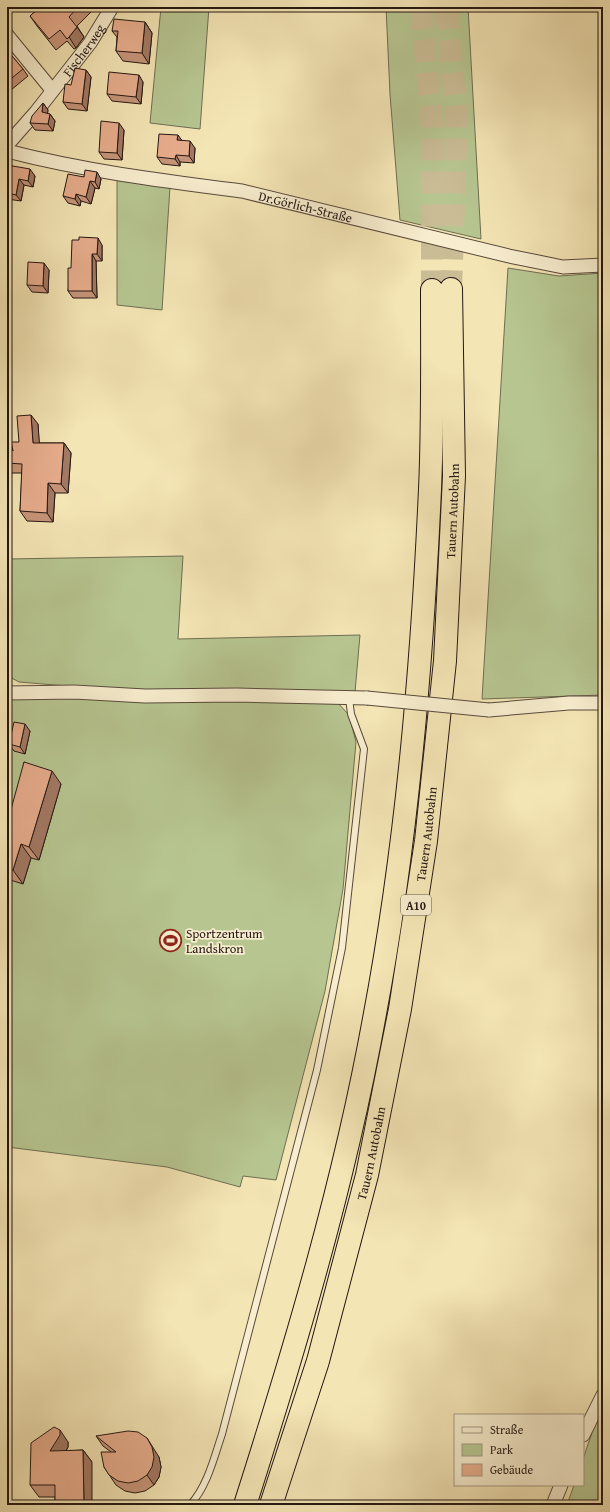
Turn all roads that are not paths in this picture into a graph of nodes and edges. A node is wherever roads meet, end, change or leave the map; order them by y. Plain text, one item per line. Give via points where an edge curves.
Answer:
1 (112, 7) edge
2 (7, 35) edge
3 (52, 90) junction
4 (7, 145) edge
5 (7, 151) edge
6 (603, 265) edge
7 (7, 693) edge
8 (349, 698) junction
9 (603, 703) edge
10 (603, 1395) edge
11 (584, 1433) edge
12 (561, 1486) edge
13 (190, 1505) edge
14 (245, 1505) edge
15 (271, 1505) edge
16 (553, 1505) edge

1 - 3 street, Fischerweg via 90,44
2 - 3 street, Fischerweg
3 - 4 street, Fischerweg
5 - 6 street, Dr.Görlich-Straße via 52,162 242,191 564,267
7 - 8 street
8 - 9 street, bridge via 489,710 569,703
8 - 13 lane via 351,714 364,749 342,948 325,1033 222,1434 206,1480
10 - 11 street
12 - 16 street
14 - 15 highway, Tauern Autobahn / A10 via 294,1353 339,1182 374,1020 401,848 422,643 442,290 454,483 445,661 426,841 400,1009 367,1175 318,1361

